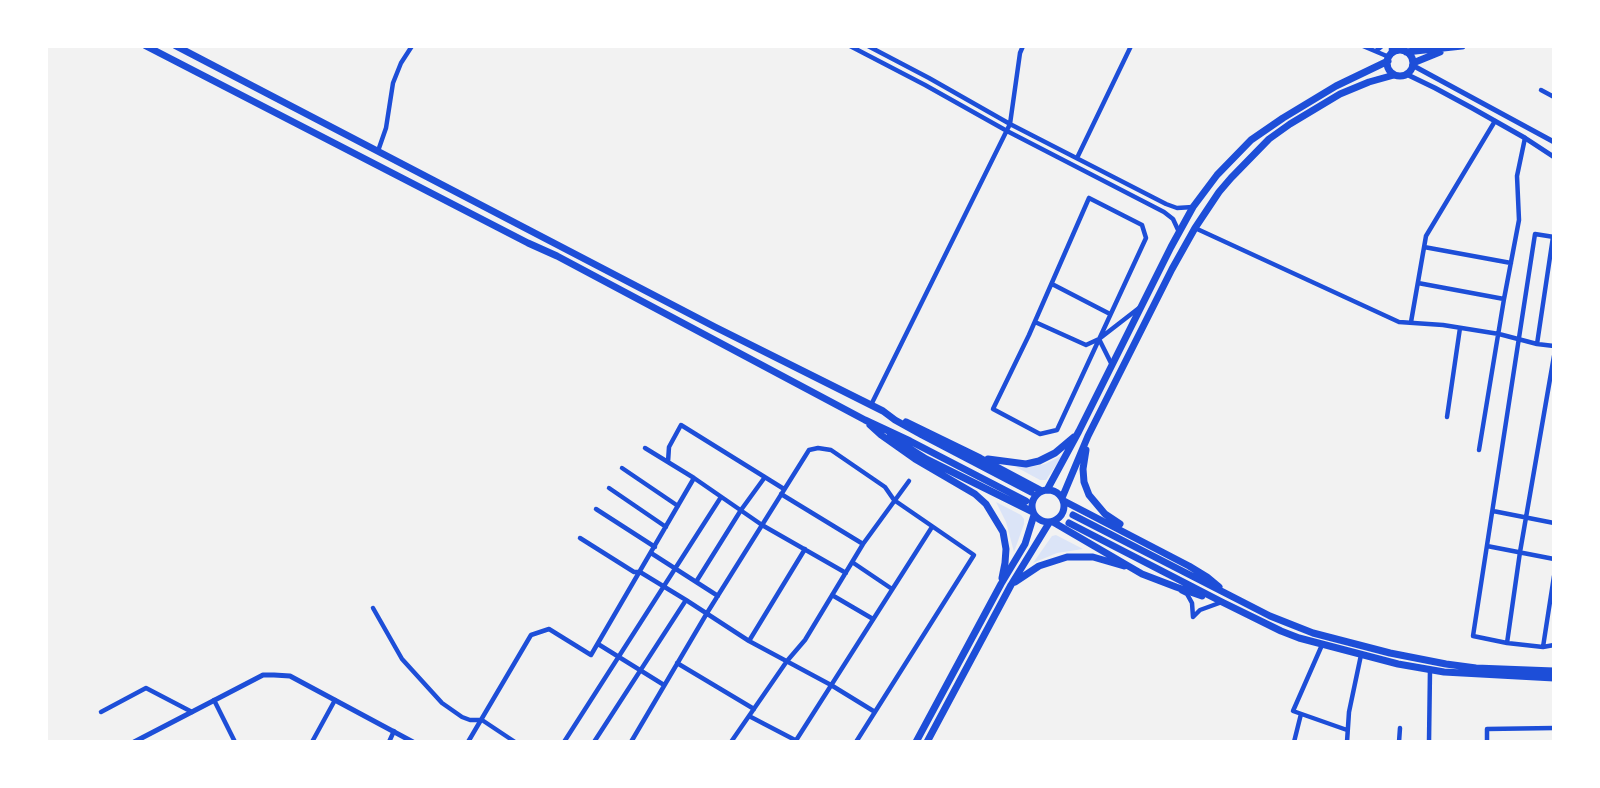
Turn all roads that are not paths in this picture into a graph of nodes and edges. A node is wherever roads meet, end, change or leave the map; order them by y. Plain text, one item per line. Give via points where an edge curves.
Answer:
1 (146, 46) edge
2 (176, 46) edge
3 (412, 46) edge
4 (850, 46) edge
5 (868, 46) edge
6 (1016, 46) edge
7 (1023, 46) edge
8 (1131, 46) edge
9 (1362, 46) edge
10 (1382, 46) edge
11 (1462, 46) edge
12 (1448, 48) junction
13 (876, 50) junction
14 (1376, 50) junction
15 (1406, 52) junction
16 (1020, 53) junction
17 (1390, 55) edge
18 (872, 58) junction
19 (1413, 64) junction
20 (1394, 74) junction
21 (1406, 74) junction
22 (1541, 90) dead end
23 (1554, 97) edge
24 (1495, 121) junction
25 (1010, 124) junction
26 (1007, 131) junction
27 (1525, 138) junction
28 (1554, 142) edge
29 (378, 151) junction
30 (1554, 157) edge
31 (1077, 158) junction
32 (1192, 207) junction
33 (1195, 228) junction
34 (533, 232) junction
35 (1179, 234) junction
36 (1553, 237) edge
37 (528, 243) junction
38 (1424, 248) junction
39 (1511, 263) junction
40 (1418, 283) junction
41 (1052, 284) junction
42 (1504, 299) junction
43 (1140, 308) junction
44 (1110, 314) junction
45 (1035, 322) junction
46 (1411, 322) junction
47 (1460, 328) junction
48 (1499, 334) junction
49 (1099, 339) junction
50 (1520, 340) junction
51 (1536, 344) junction
52 (1554, 346) edge
53 (1554, 356) edge
54 (1112, 365) junction
55 (871, 405) junction
56 (883, 411) junction
57 (1447, 417) dead end
58 (865, 420) junction
59 (1079, 431) junction
60 (1088, 436) junction
61 (645, 448) dead end
62 (1479, 450) dead end
63 (980, 458) junction
64 (668, 462) junction
65 (622, 468) dead end
66 (765, 477) junction
67 (694, 478) junction
68 (909, 481) dead end
69 (609, 488) dead end
70 (1044, 490) junction
71 (783, 492) junction
72 (1031, 492) dead end
73 (721, 496) junction
74 (1063, 499) junction
75 (894, 500) junction
76 (1026, 501) dead end
77 (678, 506) junction
78 (596, 509) dead end
79 (741, 510) junction
80 (1493, 511) junction
81 (1034, 514) junction
82 (1073, 515) dead end
83 (1526, 519) junction
84 (1051, 522) junction
85 (1069, 523) dead end
86 (1554, 523) edge
87 (762, 525) junction
88 (666, 527) junction
89 (932, 527) junction
90 (580, 538) dead end
91 (863, 544) junction
92 (1153, 546) junction
93 (1487, 546) junction
94 (655, 547) junction
95 (805, 549) junction
96 (1520, 552) junction
97 (651, 553) junction
98 (1554, 559) edge
99 (852, 562) junction
100 (675, 568) junction
101 (640, 572) junction
102 (846, 572) junction
103 (1142, 574) junction
104 (1554, 576) edge
105 (696, 582) junction
106 (1001, 584) junction
107 (1011, 585) junction
108 (664, 587) junction
109 (1176, 587) junction
110 (892, 589) junction
111 (1227, 594) junction
112 (832, 595) junction
113 (718, 596) junction
114 (686, 600) junction
115 (1222, 602) junction
116 (373, 608) dead end
117 (707, 613) junction
118 (873, 619) junction
119 (748, 641) junction
120 (1507, 643) junction
121 (598, 644) junction
122 (1322, 645) junction
123 (1554, 645) edge
124 (1543, 647) junction
125 (1361, 655) junction
126 (618, 657) junction
127 (788, 662) junction
128 (677, 663) junction
129 (640, 670) junction
130 (1430, 670) junction
131 (1554, 671) edge
132 (1554, 678) edge
133 (664, 685) junction
134 (831, 685) junction
135 (214, 700) junction
136 (335, 700) junction
137 (754, 709) junction
138 (101, 712) dead end
139 (192, 712) junction
140 (875, 712) junction
141 (1302, 714) junction
142 (749, 716) junction
143 (482, 720) junction
144 (1400, 728) dead end
145 (1554, 728) edge
146 (1347, 730) junction
147 (394, 731) junction
148 (733, 741) edge
149 (795, 741) edge
150 (134, 742) edge
151 (235, 742) edge
152 (312, 742) edge
153 (389, 742) edge
154 (414, 742) edge
155 (468, 742) edge
156 (514, 742) edge
157 (564, 742) edge
158 (594, 742) edge
159 (632, 742) edge
160 (856, 742) edge
161 (916, 742) edge
162 (927, 742) edge
163 (1294, 742) edge
164 (1347, 742) edge
165 (1399, 742) edge
166 (1429, 742) edge
167 (1487, 742) edge

1 - 37 highway
2 - 29 highway
3 - 29 street via 393,83 386,128
4 - 18 street
5 - 13 street
6 - 16 street
7 - 16 street
8 - 31 street
9 - 14 street
10 - 14 street
11 - 12 highway
12 - 15 highway
12 - 19 highway
13 - 18 street
13 - 25 street
14 - 17 street
15 - 17 highway via 1398,50
15 - 19 highway
16 - 25 street
17 - 20 highway via 1390,70
17 - 32 highway via 1308,101 1251,140
18 - 26 street
19 - 21 highway
19 - 28 street
20 - 21 highway
20 - 33 highway via 1340,94 1269,139 1219,192
21 - 24 street
22 - 23 street
24 - 27 street
24 - 38 street via 1426,236
25 - 26 street
25 - 31 street
26 - 35 street via 1167,214 1175,222
26 - 55 street
27 - 30 street
27 - 39 street via 1517,176 1519,220
29 - 34 highway
31 - 32 street via 1169,206
32 - 35 highway
33 - 46 street via 1399,322
33 - 60 highway
34 - 37 highway
34 - 55 highway
35 - 43 highway
36 - 50 street via 1535,234
36 - 51 street
37 - 58 highway
38 - 39 street
38 - 40 street
39 - 42 street
40 - 42 street
40 - 46 street
41 - 44 street
41 - 44 street via 1089,198 1142,225 1146,238
41 - 45 street
42 - 48 street
43 - 49 street
43 - 54 highway
44 - 49 street
45 - 49 street via 1086,345
45 - 49 street via 993,409 1040,434 1057,430
46 - 47 street
47 - 48 street
47 - 57 street
48 - 50 street
48 - 62 street
49 - 54 street
50 - 51 street
50 - 80 street
51 - 52 street
53 - 83 street
54 - 59 highway
55 - 56 highway
56 - 63 highway
56 - 72 highway
58 - 76 highway
58 - 81 highway via 926,459
58 - 106 highway via 881,435 986,504 1003,532 1006,549
59 - 63 highway via 1055,453 1039,461 1026,464
59 - 70 highway
60 - 74 highway
60 - 92 highway via 1083,469 1089,495 1104,514
61 - 64 street
63 - 70 highway
64 - 66 street via 669,447 681,425
64 - 67 street
65 - 77 street
66 - 71 street
66 - 79 street
67 - 73 street
67 - 77 street
68 - 75 street
69 - 88 street
70 - 74 highway via 1056,492
70 - 81 highway via 1033,500
71 - 75 street via 809,450 818,448 831,450 878,482
71 - 87 street
71 - 91 street
73 - 79 street
73 - 100 street
74 - 84 highway via 1064,512 1058,520
74 - 92 highway
75 - 89 street
75 - 91 street
77 - 88 street
78 - 94 street
79 - 87 street
79 - 105 street
80 - 83 street
80 - 93 street
81 - 84 highway via 1041,521
81 - 106 highway via 1024,544
82 - 111 highway
83 - 86 street
83 - 96 street
84 - 103 highway
84 - 107 highway
85 - 115 highway
87 - 95 street
87 - 113 street
88 - 94 street
89 - 110 street
89 - 140 street via 974,555
90 - 101 street via 634,572
91 - 99 street
92 - 111 highway via 1208,577
93 - 96 street
93 - 120 street via 1474,636
94 - 97 street
95 - 102 street
95 - 119 street
96 - 98 street
96 - 120 street
97 - 100 street
97 - 101 street
99 - 102 street
99 - 110 street
100 - 105 street
100 - 108 street
101 - 108 street
101 - 121 street
102 - 112 street
103 - 107 highway via 1093,557 1068,557 1039,566
103 - 109 highway
104 - 124 street
105 - 113 street
106 - 161 highway
107 - 162 highway
108 - 114 street
108 - 126 street
109 - 115 highway
109 - 115 street via 1187,594 1192,603 1193,617 1200,610
110 - 118 street
111 - 131 highway via 1313,633 1390,653 1476,668
112 - 118 street
112 - 127 street
113 - 117 street
114 - 117 street
114 - 129 street
115 - 122 highway via 1281,631
116 - 143 street via 402,659 442,703 462,717
117 - 119 street
117 - 128 street
118 - 134 street
119 - 127 street
120 - 124 street
121 - 126 street
121 - 143 street via 591,655 549,629 531,635
122 - 125 highway
122 - 141 street via 1293,712
123 - 124 street
125 - 130 highway
125 - 146 street
126 - 129 street
126 - 157 street
127 - 134 street
127 - 137 street
128 - 133 street
128 - 137 street
129 - 133 street
129 - 158 street
130 - 132 highway
130 - 166 street
133 - 159 street
134 - 140 street
134 - 149 street
135 - 136 street via 263,675 274,675 290,676
135 - 139 street
135 - 151 street
136 - 147 street
136 - 152 street
137 - 142 street
138 - 139 street via 146,688
139 - 150 street
140 - 160 street
141 - 146 street
141 - 163 street
142 - 148 street
142 - 149 street
143 - 155 street
143 - 156 street
144 - 165 street
145 - 167 street via 1487,729
146 - 164 street
147 - 153 street
147 - 154 street

